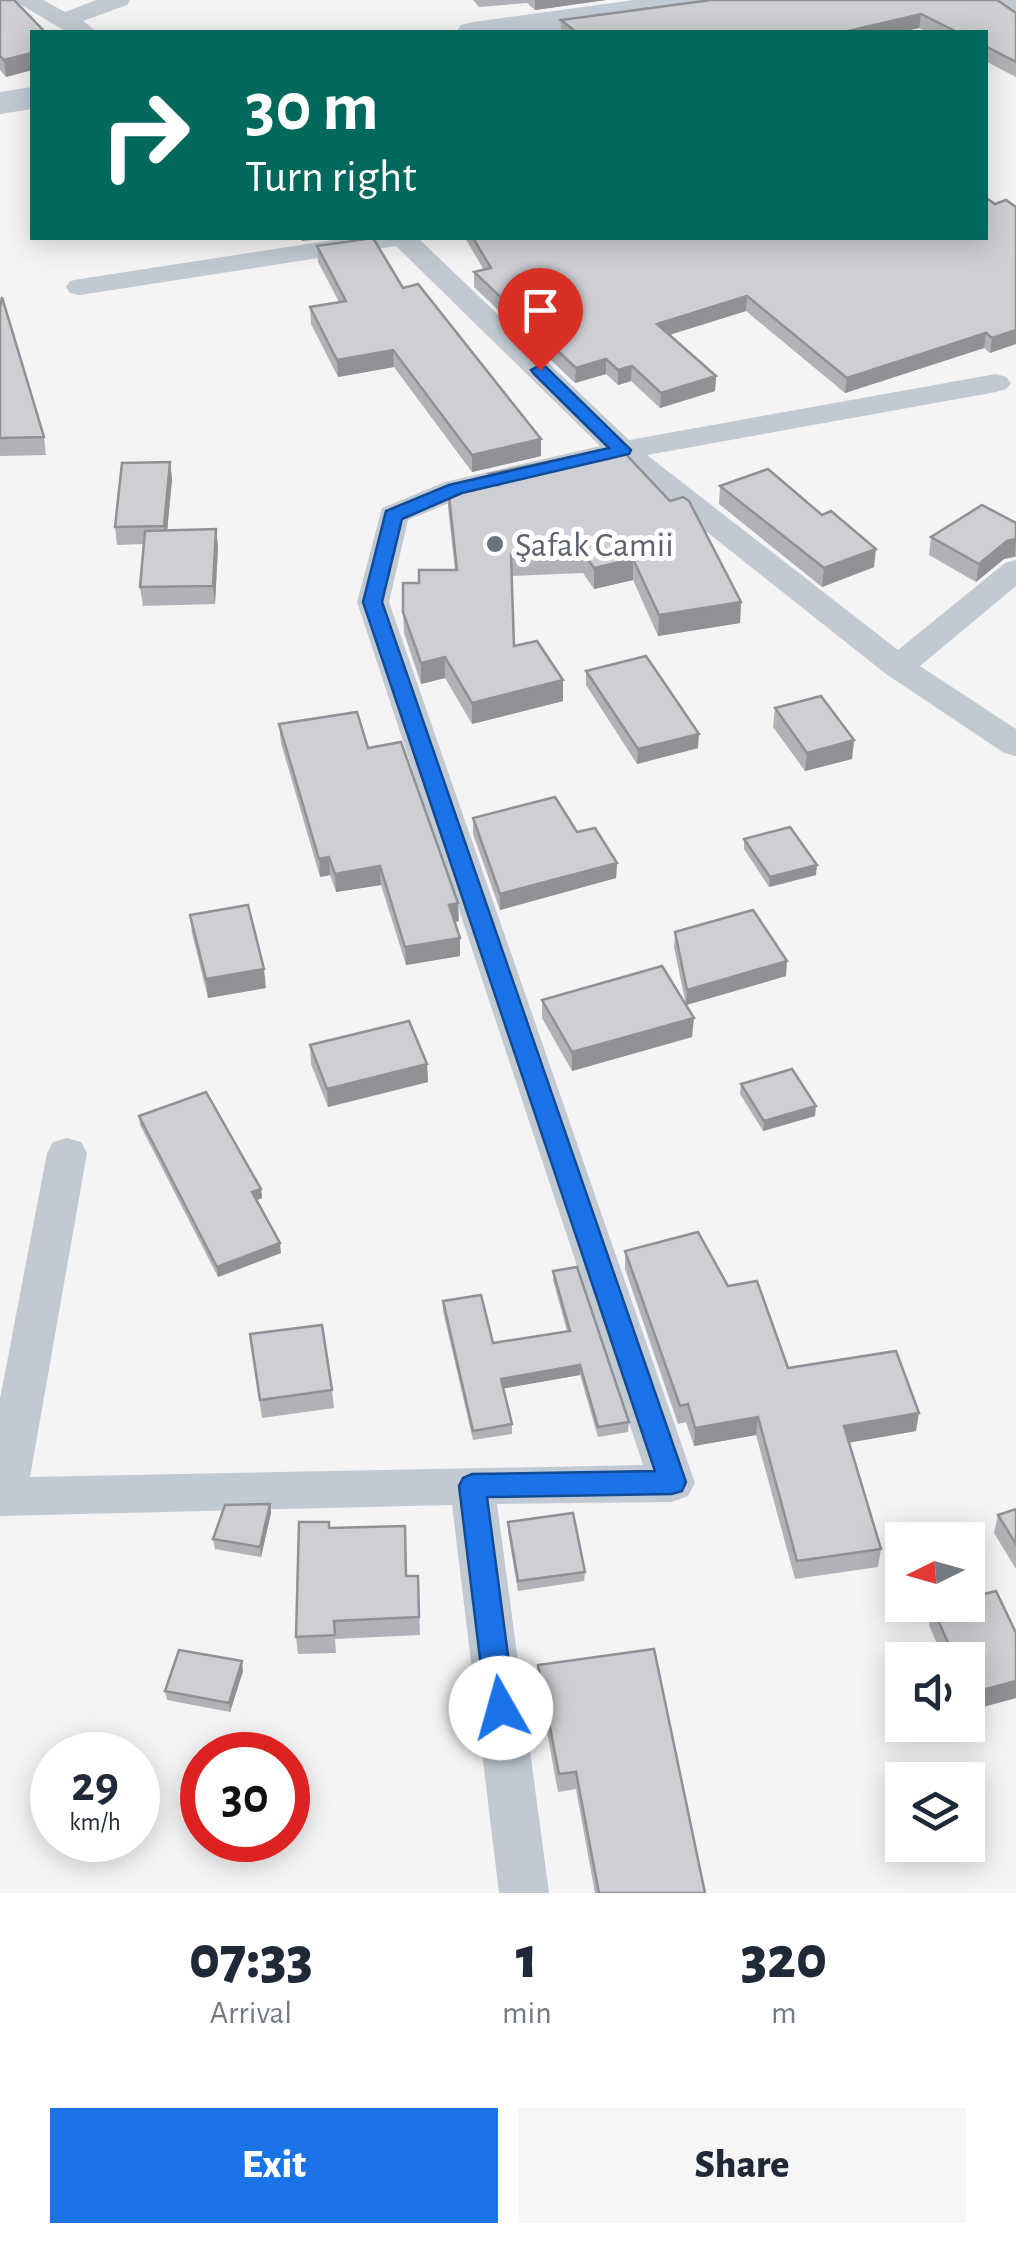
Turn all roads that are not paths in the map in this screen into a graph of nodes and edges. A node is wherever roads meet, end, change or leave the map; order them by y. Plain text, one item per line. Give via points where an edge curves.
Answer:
1 (25, 0) edge
2 (118, 0) edge
3 (710, 0) edge
4 (1007, 0) edge
5 (1016, 7) edge
6 (74, 27) edge
7 (488, 30) edge
8 (30, 98) edge
9 (0, 104) edge
10 (387, 240) edge
11 (402, 240) edge
12 (80, 287) dead end
13 (996, 383) dead end
14 (622, 450) junction
15 (1016, 570) edge
16 (898, 667) junction
17 (1016, 745) edge
18 (67, 1153) dead end
19 (472, 1486) junction
20 (2, 1497) edge
21 (524, 1893) edge

1 - 6 street
2 - 6 street
3 - 7 street
4 - 5 street
8 - 9 street
10 - 12 street
11 - 14 street
13 - 14 street
14 - 16 street
14 - 19 street via 456,489 393,516 372,602 672,1482
15 - 16 street
16 - 17 street
18 - 20 street
19 - 20 street
19 - 21 street

